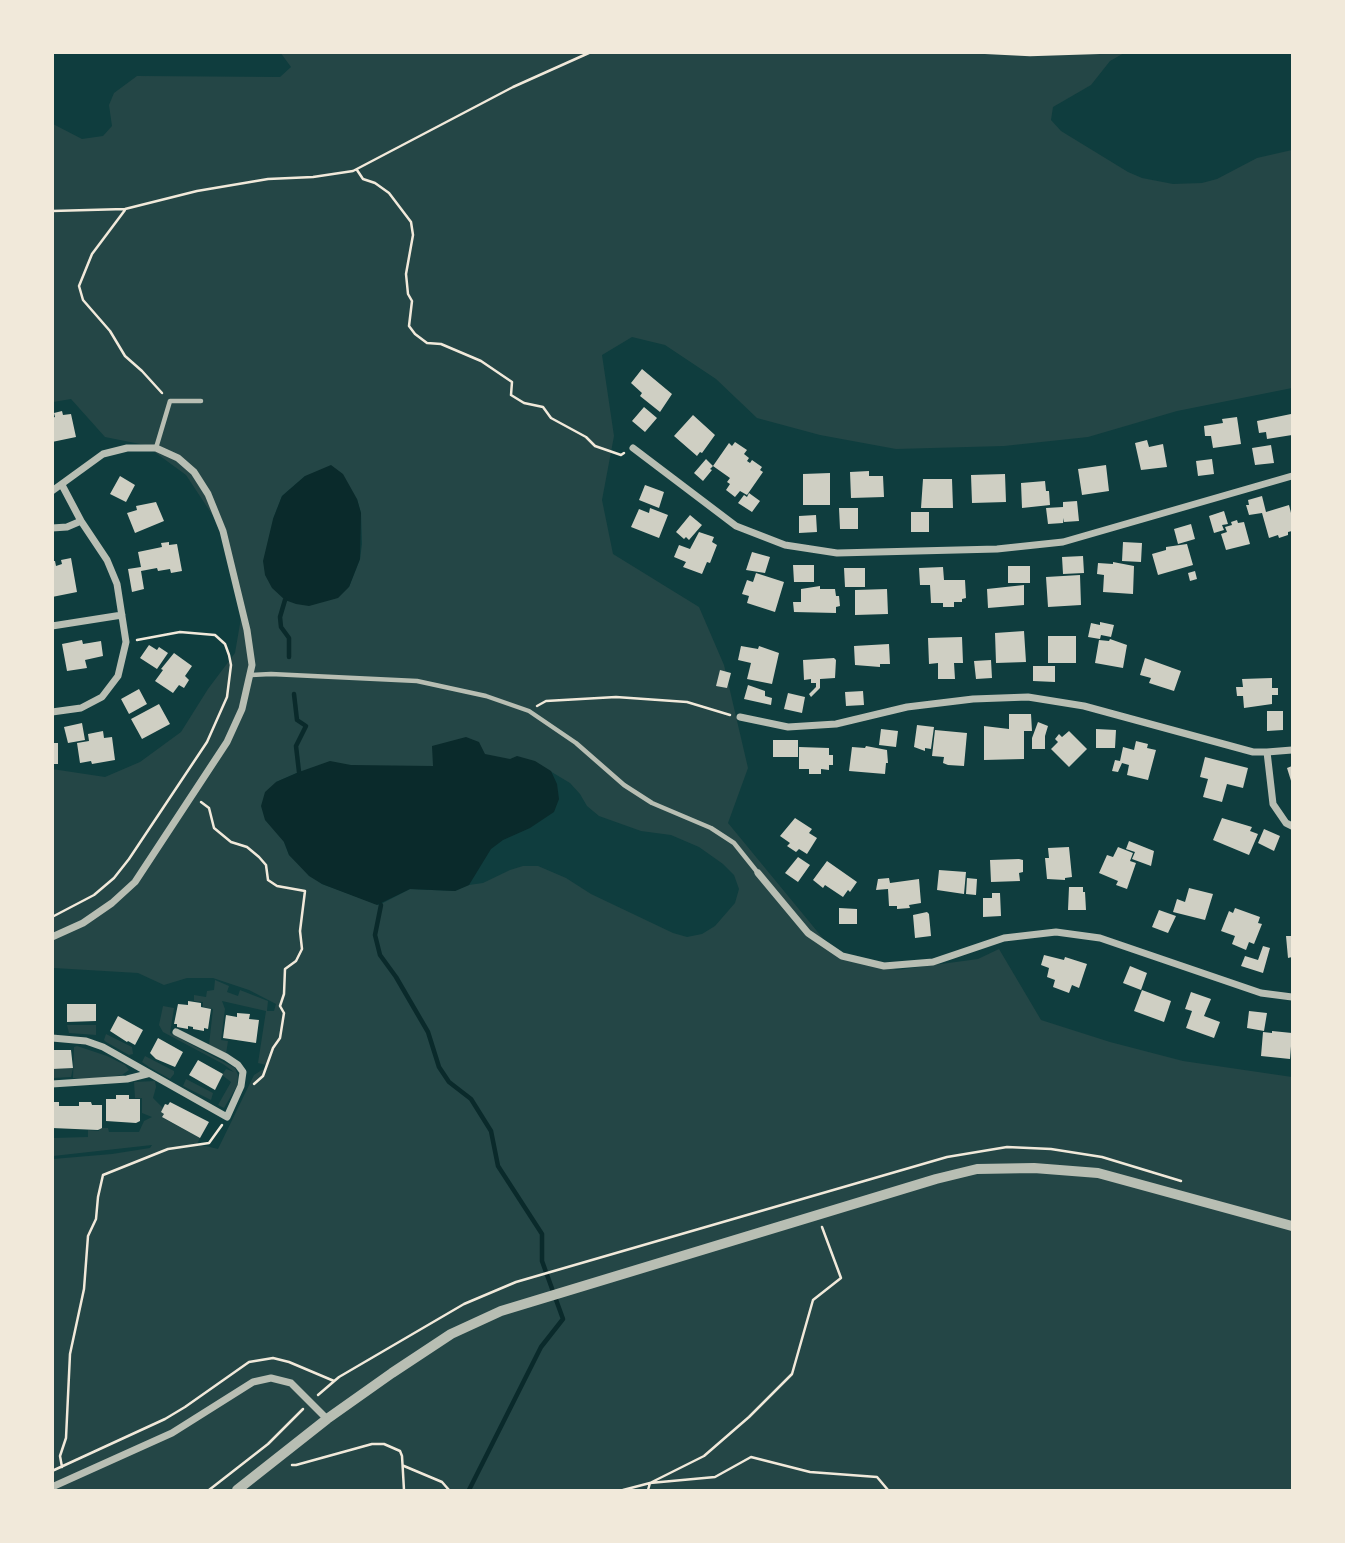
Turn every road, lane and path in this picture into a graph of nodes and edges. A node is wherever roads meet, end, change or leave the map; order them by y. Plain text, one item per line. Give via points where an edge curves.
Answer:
1 (591, 52) edge
2 (970, 52) edge
3 (1123, 52) edge
4 (356, 169) junction
5 (125, 209) junction
6 (52, 211) edge
7 (170, 401) junction
8 (201, 401) dead end
9 (156, 448) junction
10 (633, 448) joint
11 (1293, 477) edge
12 (62, 485) junction
13 (52, 491) edge
14 (81, 521) junction
15 (52, 528) edge
16 (122, 615) junction
17 (52, 626) edge
18 (126, 642) junction
19 (251, 675) junction
20 (529, 711) junction
21 (52, 712) edge
22 (740, 718) joint
23 (1293, 750) edge
24 (1267, 752) junction
25 (190, 796) junction
26 (1293, 826) edge
27 (758, 873) joint
28 (52, 917) edge
29 (52, 937) edge
30 (1293, 997) edge
31 (176, 1032) dead end
32 (52, 1038) edge
33 (148, 1074) junction
34 (52, 1084) edge
35 (241, 1086) junction
36 (227, 1118) junction
37 (817, 1214) junction
38 (1293, 1226) edge
39 (327, 1419) junction
40 (268, 1444) dead end
41 (280, 1457) junction
42 (404, 1466) junction
43 (62, 1467) dead end
44 (650, 1483) junction
45 (52, 1487) edge
46 (237, 1490) edge
47 (404, 1490) edge
48 (449, 1490) edge
49 (623, 1490) edge
50 (648, 1490) edge
51 (888, 1490) edge

1 - 4 path
2 - 3 path
4 - 5 path via 197,191
4 - 10 path via 363,179 389,193 411,222 406,274 412,302 409,326 415,334 427,343 481,361 512,382 511,395 543,407 551,418 595,446 621,455
5 - 6 path
5 - 7 path via 92,254 79,286 83,300 125,356
7 - 8 lane
7 - 9 lane
9 - 12 street via 103,454
9 - 19 street via 194,472 208,494 223,531 247,630
10 - 11 street via 736,526 785,545 837,553 997,549 1063,541
12 - 13 street
12 - 14 street
14 - 15 street
14 - 16 street via 107,560
16 - 17 street
16 - 18 street
18 - 21 street via 118,676 102,697 81,708
18 - 28 path via 180,632 215,635 225,644 231,665 227,697 207,742 114,878 94,895
19 - 20 lane via 417,681
19 - 25 street via 228,742
20 - 22 path via 546,701 616,696 687,702
20 - 27 lane via 576,743 624,785 734,844
22 - 24 street via 788,727 836,724 908,707 1028,697 1084,706
23 - 24 street
24 - 26 street via 1273,804
25 - 29 street via 135,882 83,923
25 - 35 path via 206,805 214,828 260,857 268,880 305,891 302,949 285,969 280,1038 263,1076 253,1085
27 - 30 street via 808,933 842,956 884,966 933,962 1004,938 1056,932 1101,938 1261,993
31 - 35 street via 238,1065 243,1072
32 - 33 street via 103,1047
33 - 34 street
33 - 36 street
35 - 36 street
36 - 43 path via 209,1143 168,1149 103,1175 96,1219 88,1236 84,1289 70,1354
37 - 38 street via 977,1169 1034,1168 1098,1173
37 - 39 street via 500,1311 451,1334
37 - 44 path via 841,1278 813,1300 792,1374 704,1456
39 - 41 street
39 - 45 street via 291,1383 271,1378 253,1382 172,1433
40 - 41 path
41 - 42 path via 296,1465 384,1444 400,1451
41 - 46 street
42 - 47 path
42 - 48 path via 442,1482
44 - 49 path
44 - 50 path
44 - 51 path via 715,1477 751,1457 810,1472 877,1477

